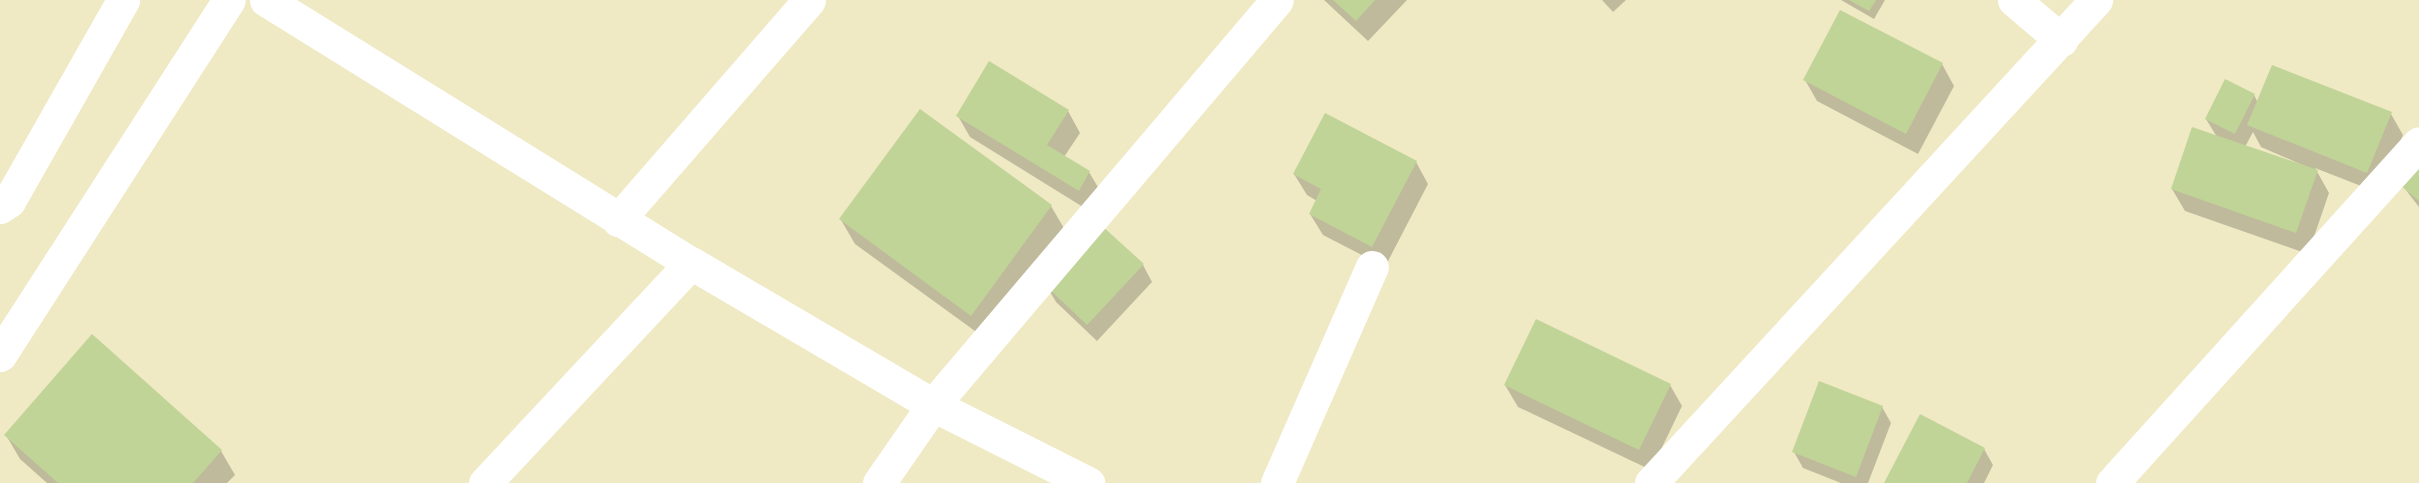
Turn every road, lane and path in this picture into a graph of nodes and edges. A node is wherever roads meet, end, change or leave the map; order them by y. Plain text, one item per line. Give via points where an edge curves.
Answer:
1 (123, 0) edge
2 (229, 0) edge
3 (266, 0) edge
4 (809, 0) edge
5 (1276, 0) edge
6 (2014, 0) edge
7 (2096, 0) edge
8 (2061, 40) junction
9 (2419, 143) edge
10 (0, 207) edge
11 (618, 220) junction
12 (691, 263) junction
13 (1372, 267) dead end
14 (0, 355) edge
15 (933, 405) junction
16 (485, 483) edge
17 (879, 483) edge
18 (1088, 483) edge
19 (1277, 483) edge
20 (1652, 483) edge
21 (2112, 483) edge

1 - 10 street via 9,201
2 - 14 street
3 - 11 street
4 - 11 street
5 - 15 street
6 - 8 street
7 - 8 street
8 - 20 street
9 - 21 street
11 - 12 street
12 - 15 street
12 - 16 street
13 - 19 street
15 - 17 street
15 - 18 street

